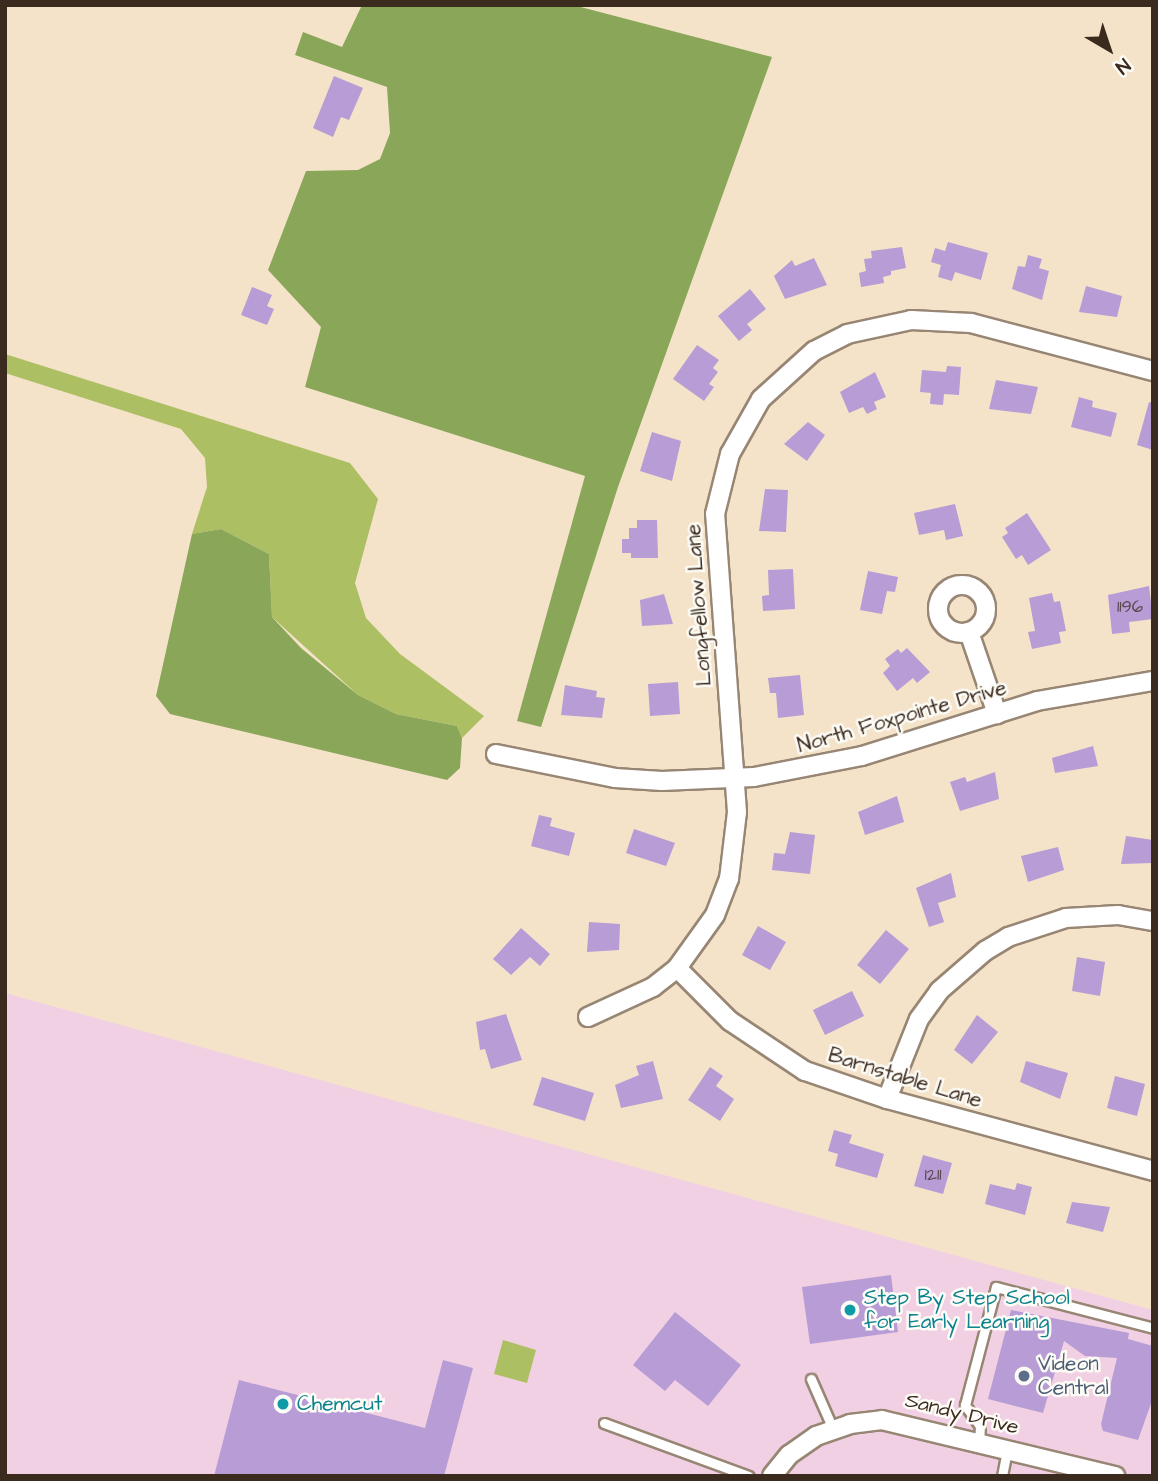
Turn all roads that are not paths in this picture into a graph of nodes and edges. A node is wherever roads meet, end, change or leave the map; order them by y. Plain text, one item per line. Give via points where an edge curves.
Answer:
1 (1153, 371) edge
2 (969, 632) dead end
3 (1153, 681) edge
4 (997, 714) junction
5 (496, 754) dead end
6 (735, 779) junction
7 (1153, 921) edge
8 (677, 968) junction
9 (588, 1017) dead end
10 (887, 1099) junction
11 (1153, 1171) edge
12 (1153, 1328) edge
13 (811, 1379) dead end
14 (604, 1423) dead end
15 (832, 1429) junction
16 (979, 1441) junction
17 (1008, 1448) junction
18 (1104, 1474) edge
19 (750, 1476) edge
20 (772, 1476) edge
21 (1002, 1476) edge

1 - 6 street, Longfellow Lane via 971,323 942,320 878,324 847,334 788,371 741,428 715,514
2 - 4 street
3 - 4 street, North Foxpointe Drive via 1079,691
4 - 6 street, North Foxpointe Drive via 823,766
5 - 6 street, North Foxpointe Drive via 615,778
6 - 8 street, Longfellow Lane via 736,842 729,879 715,915
7 - 10 street via 1118,915 1066,918 1008,937 985,951 939,991 919,1019
8 - 9 street, Longfellow Lane via 653,986
8 - 10 street, Barnstable Lane via 730,1021 767,1049 805,1071
10 - 11 street, Barnstable Lane
12 - 16 lane via 996,1287 965,1405 980,1426
13 - 15 lane
14 - 19 lane
15 - 16 street, Sandy Drive via 867,1420 898,1420
15 - 20 street, Sandy Drive via 801,1445
16 - 17 street, Sandy Drive
17 - 18 street, Sandy Drive
17 - 21 lane

